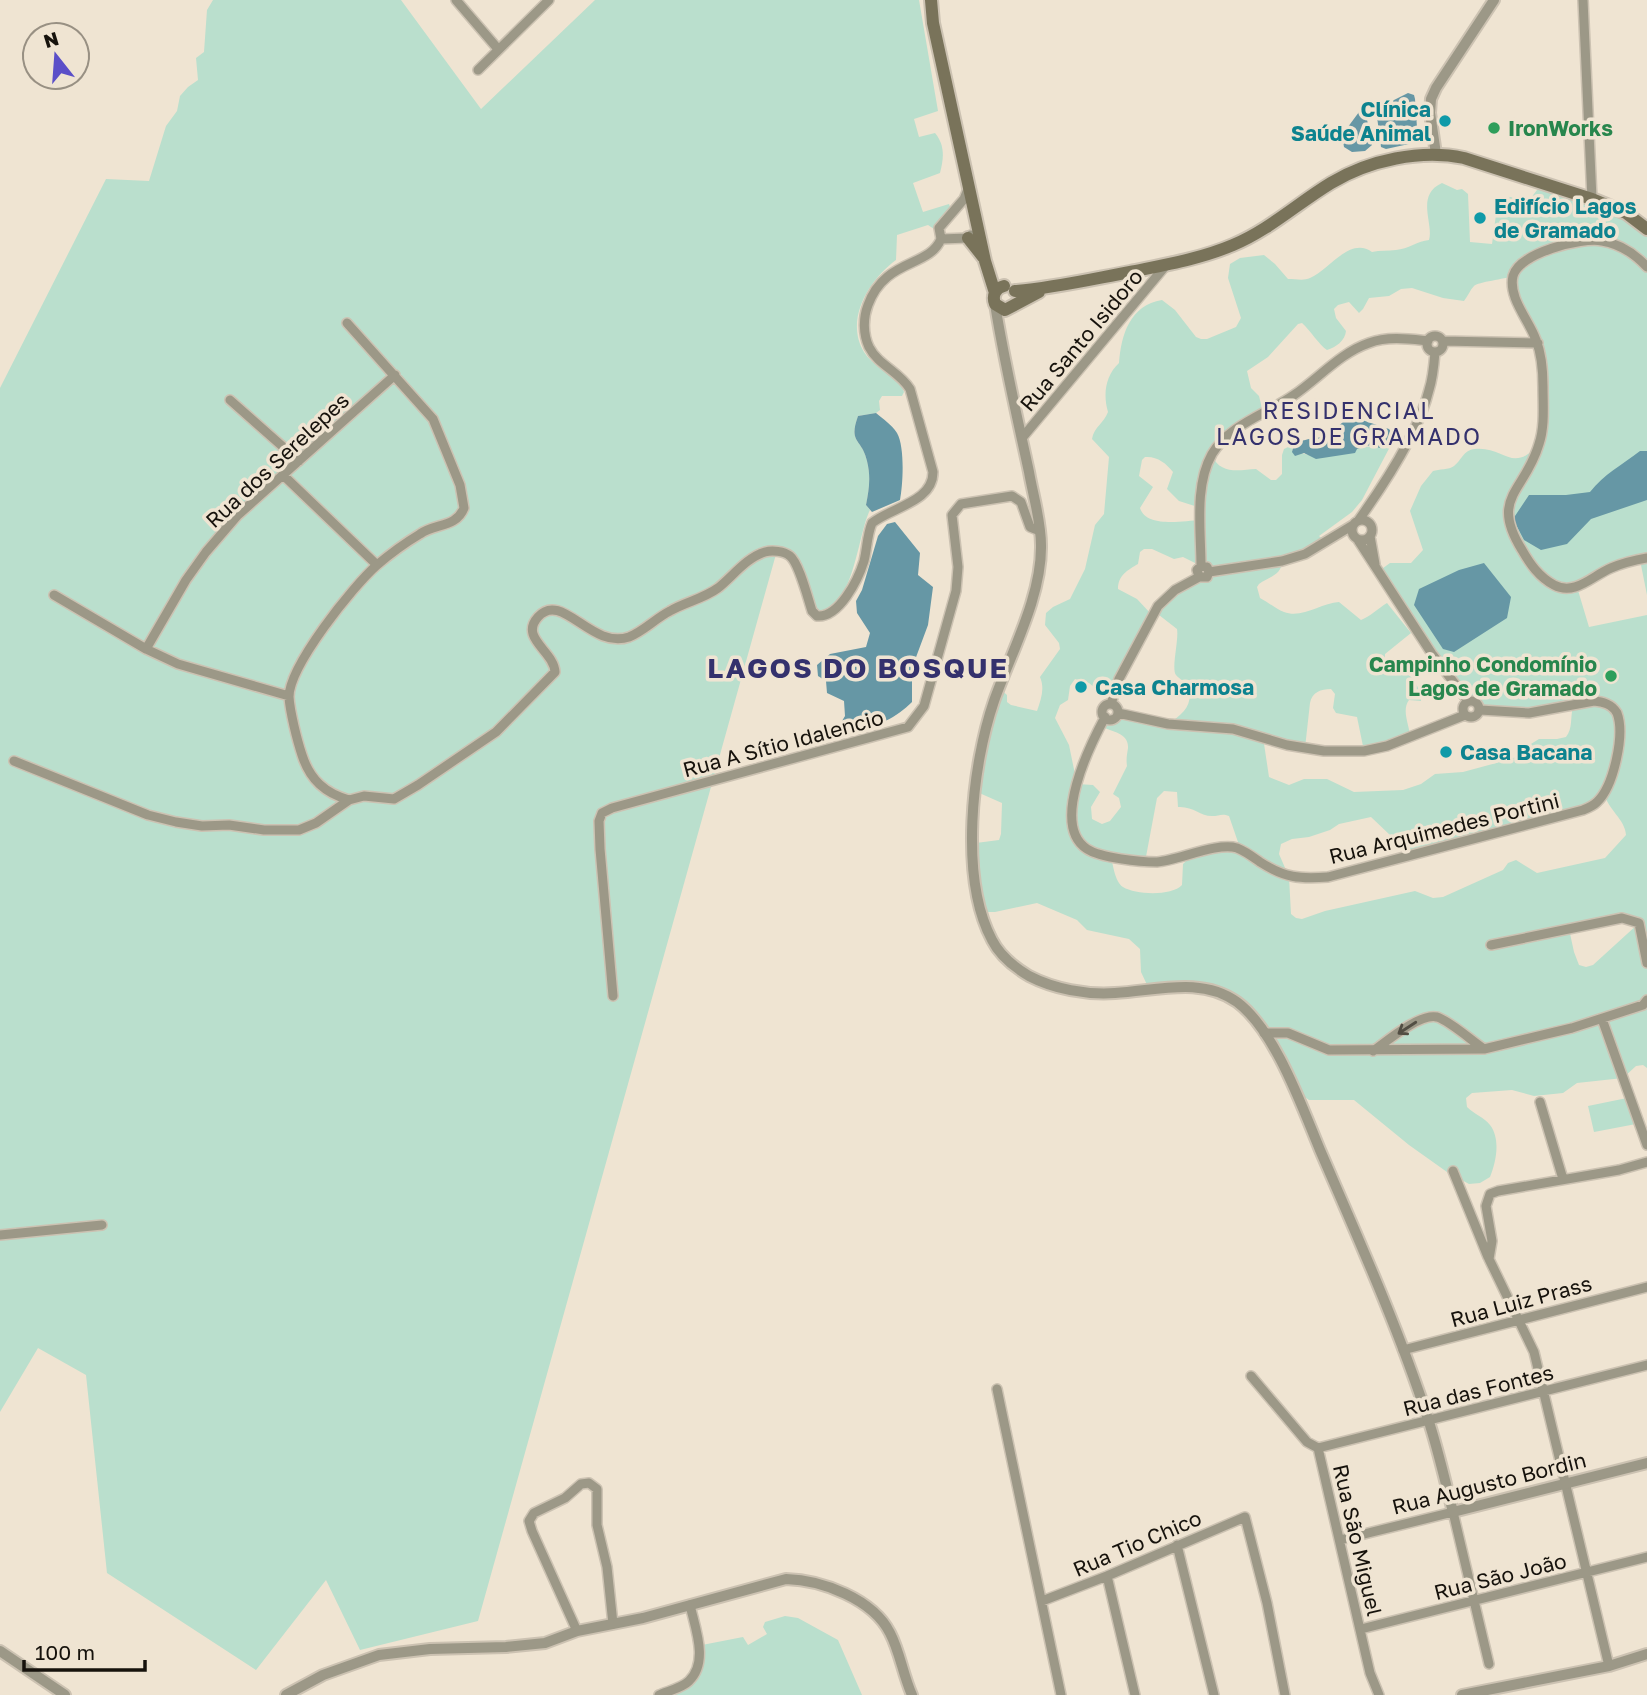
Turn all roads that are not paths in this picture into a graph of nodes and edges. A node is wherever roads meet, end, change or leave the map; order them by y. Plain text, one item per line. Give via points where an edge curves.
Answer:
1 (456, 0) edge
2 (549, 0) edge
3 (930, 0) edge
4 (1494, 0) edge
5 (1583, 0) edge
6 (498, 49) junction
7 (478, 70) dead end
8 (1436, 154) junction
9 (970, 185) junction
10 (1592, 199) junction
11 (977, 221) junction
12 (1647, 229) edge
13 (968, 238) junction
14 (941, 239) junction
15 (983, 247) junction
16 (985, 261) junction
17 (1167, 264) junction
18 (1647, 267) edge
19 (1006, 297) junction
20 (347, 323) dead end
21 (1428, 341) junction
22 (1443, 341) junction
23 (1538, 343) junction
24 (1435, 352) junction
25 (395, 375) junction
26 (230, 400) dead end
27 (1022, 438) junction
28 (299, 461) junction
29 (284, 475) junction
30 (1378, 493) junction
31 (1355, 530) junction
32 (1040, 531) junction
33 (1370, 531) junction
34 (1647, 558) edge
35 (377, 565) junction
36 (1205, 569) junction
37 (1376, 569) junction
38 (54, 594) dead end
39 (146, 649) junction
40 (289, 696) junction
41 (1468, 701) junction
42 (1111, 704) junction
43 (1480, 710) junction
44 (1118, 713) junction
45 (1465, 715) junction
46 (1105, 717) junction
47 (14, 761) dead end
48 (349, 800) junction
49 (1491, 945) dead end
50 (1647, 963) edge
51 (613, 996) dead end
52 (1647, 1000) edge
53 (1602, 1019) junction
54 (1264, 1033) junction
55 (1484, 1049) junction
56 (1373, 1051) junction
57 (1540, 1102) dead end
58 (1647, 1144) edge
59 (1647, 1162) edge
60 (1453, 1171) dead end
61 (1563, 1179) junction
62 (102, 1225) dead end
63 (0, 1235) edge
64 (1489, 1259) junction
65 (1647, 1287) edge
66 (1518, 1319) junction
67 (1403, 1350) junction
68 (1647, 1365) edge
69 (1251, 1376) dead end
70 (997, 1389) dead end
71 (1544, 1391) junction
72 (1429, 1420) junction
73 (1318, 1448) junction
74 (1647, 1462) edge
75 (1565, 1483) junction
76 (1453, 1512) junction
77 (1340, 1540) junction
78 (1177, 1545) junction
79 (1647, 1557) edge
80 (1587, 1573) junction
81 (1107, 1576) junction
82 (1042, 1601) junction
83 (1474, 1601) junction
84 (690, 1605) junction
85 (613, 1624) junction
86 (1361, 1629) junction
87 (577, 1631) junction
88 (0, 1651) edge
89 (1647, 1654) edge
90 (1489, 1664) dead end
91 (1609, 1666) junction
92 (65, 1695) edge
93 (286, 1695) edge
94 (659, 1695) edge
95 (912, 1695) edge
96 (1061, 1695) edge
97 (1135, 1695) edge
98 (1214, 1695) edge
99 (1285, 1695) edge
100 (1379, 1695) edge
101 (1462, 1695) edge

1 - 6 street
2 - 6 street
3 - 9 main road
4 - 8 street via 1431,99
5 - 10 street
6 - 7 street
8 - 10 main road via 1464,158
8 - 17 main road via 1361,169 1332,182 1247,239
9 - 11 main road
9 - 14 street via 939,228
10 - 12 main road via 1626,213
11 - 13 street
11 - 15 main road
13 - 14 street
13 - 16 main road
14 - 48 street via 932,252 878,284 864,322 871,351 910,389 933,481 926,493 872,523 858,575 839,607 817,616 793,559 771,551 755,557 709,594 669,611 627,638 597,635 562,611 547,611 531,630 555,672 496,732 394,799 364,796
15 - 16 main road
15 - 19 main road
16 - 19 main road
17 - 19 main road
17 - 27 street, Rua Santo Isidoro
18 - 23 street via 1630,252 1601,240 1563,245 1524,261 1513,276 1513,290
19 - 27 street via 1000,332 1002,354
20 - 25 street
21 - 22 street via 1435,337
21 - 24 street via 1428,348
21 - 36 street via 1383,340 1356,349 1221,441 1206,468 1203,485
22 - 23 street
22 - 24 street via 1443,348
23 - 34 street via 1542,429 1535,456 1510,501 1513,537 1538,573 1562,588 1577,587 1611,568
24 - 30 street via 1422,412
25 - 28 street, Rua dos Serelepes
25 - 35 street via 433,419 460,485 464,508 456,520 423,531
26 - 28 street
27 - 32 street
28 - 29 street, Rua dos Serelepes
29 - 35 street
29 - 39 street, Rua dos Serelepes via 237,516 206,552
30 - 31 street
30 - 33 street
31 - 33 street via 1365,540
31 - 33 street via 1365,521
31 - 36 street via 1282,561
31 - 37 street
32 - 51 street, Rua A Sítio Idalencio via 1030,527 1021,502 1012,496 967,502 956,508 952,515 956,591 924,706 908,727 603,812 600,849
32 - 54 street via 1034,588 979,761 973,877 988,934 1014,966 1044,983 1091,993 1169,987 1217,991 1241,1005
33 - 37 street
35 - 40 street via 325,626 302,661
36 - 42 street via 1197,569 1199,577 1175,590 1152,615
37 - 41 street
38 - 39 street
39 - 40 street via 178,664
40 - 48 street via 309,772 323,789
41 - 43 street via 1478,704
41 - 45 street
42 - 44 street
42 - 46 street via 1104,708
43 - 45 street via 1474,717
43 - 46 street, Rua Arquimedes Portini via 1529,713 1594,701 1612,706 1619,723 1617,757 1597,802 1583,810 1328,877 1307,878 1289,877 1237,848 1145,862 1089,851 1077,838 1071,817 1088,750
44 - 45 street via 1168,724 1233,729 1324,751 1387,746
44 - 46 street via 1113,719
47 - 48 street via 148,815 202,826 299,830
49 - 50 street via 1622,918 1639,923
52 - 53 street
53 - 55 street
53 - 58 street
54 - 56 street via 1288,1033 1329,1050
54 - 67 street via 1310,1126
55 - 56 street
55 -> 56 street via 1439,1018 1428,1017
57 - 61 street
59 - 61 street
60 - 64 street
61 - 64 street via 1493,1192 1486,1201 1492,1241
62 - 63 street
64 - 66 street
65 - 66 street, Rua Luiz Prass
66 - 67 street, Rua Luiz Prass
66 - 71 street via 1534,1352
67 - 72 street
68 - 71 street, Rua das Fontes
69 - 73 street, Rua São Miguel via 1307,1442
70 - 82 street
71 - 72 street, Rua das Fontes
71 - 75 street
72 - 73 street, Rua das Fontes
72 - 76 street
73 - 77 street, Rua São Miguel
74 - 75 street, Rua Augusto Bordin
75 - 76 street, Rua Augusto Bordin
75 - 80 street
76 - 77 street, Rua Augusto Bordin
76 - 83 street
77 - 86 street, Rua São Miguel
78 - 81 street, Rua Tio Chico
78 - 98 street
78 - 99 street, Rua Tio Chico via 1245,1517
79 - 80 street, Rua São João
80 - 83 street, Rua São João
80 - 91 street
81 - 82 street, Rua Tio Chico
81 - 97 street
82 - 96 street
83 - 86 street, Rua São João
83 - 90 street
84 - 85 street
84 - 94 street via 699,1663 689,1681
84 - 95 street via 786,1579 819,1584 847,1595 871,1610 887,1628
85 - 87 street
85 - 87 street via 597,1525 597,1489 585,1483 534,1513 529,1521
86 - 100 street, Rua São Miguel
87 - 93 street via 534,1645 379,1656 323,1675
88 - 92 street
89 - 91 street
91 - 101 street

